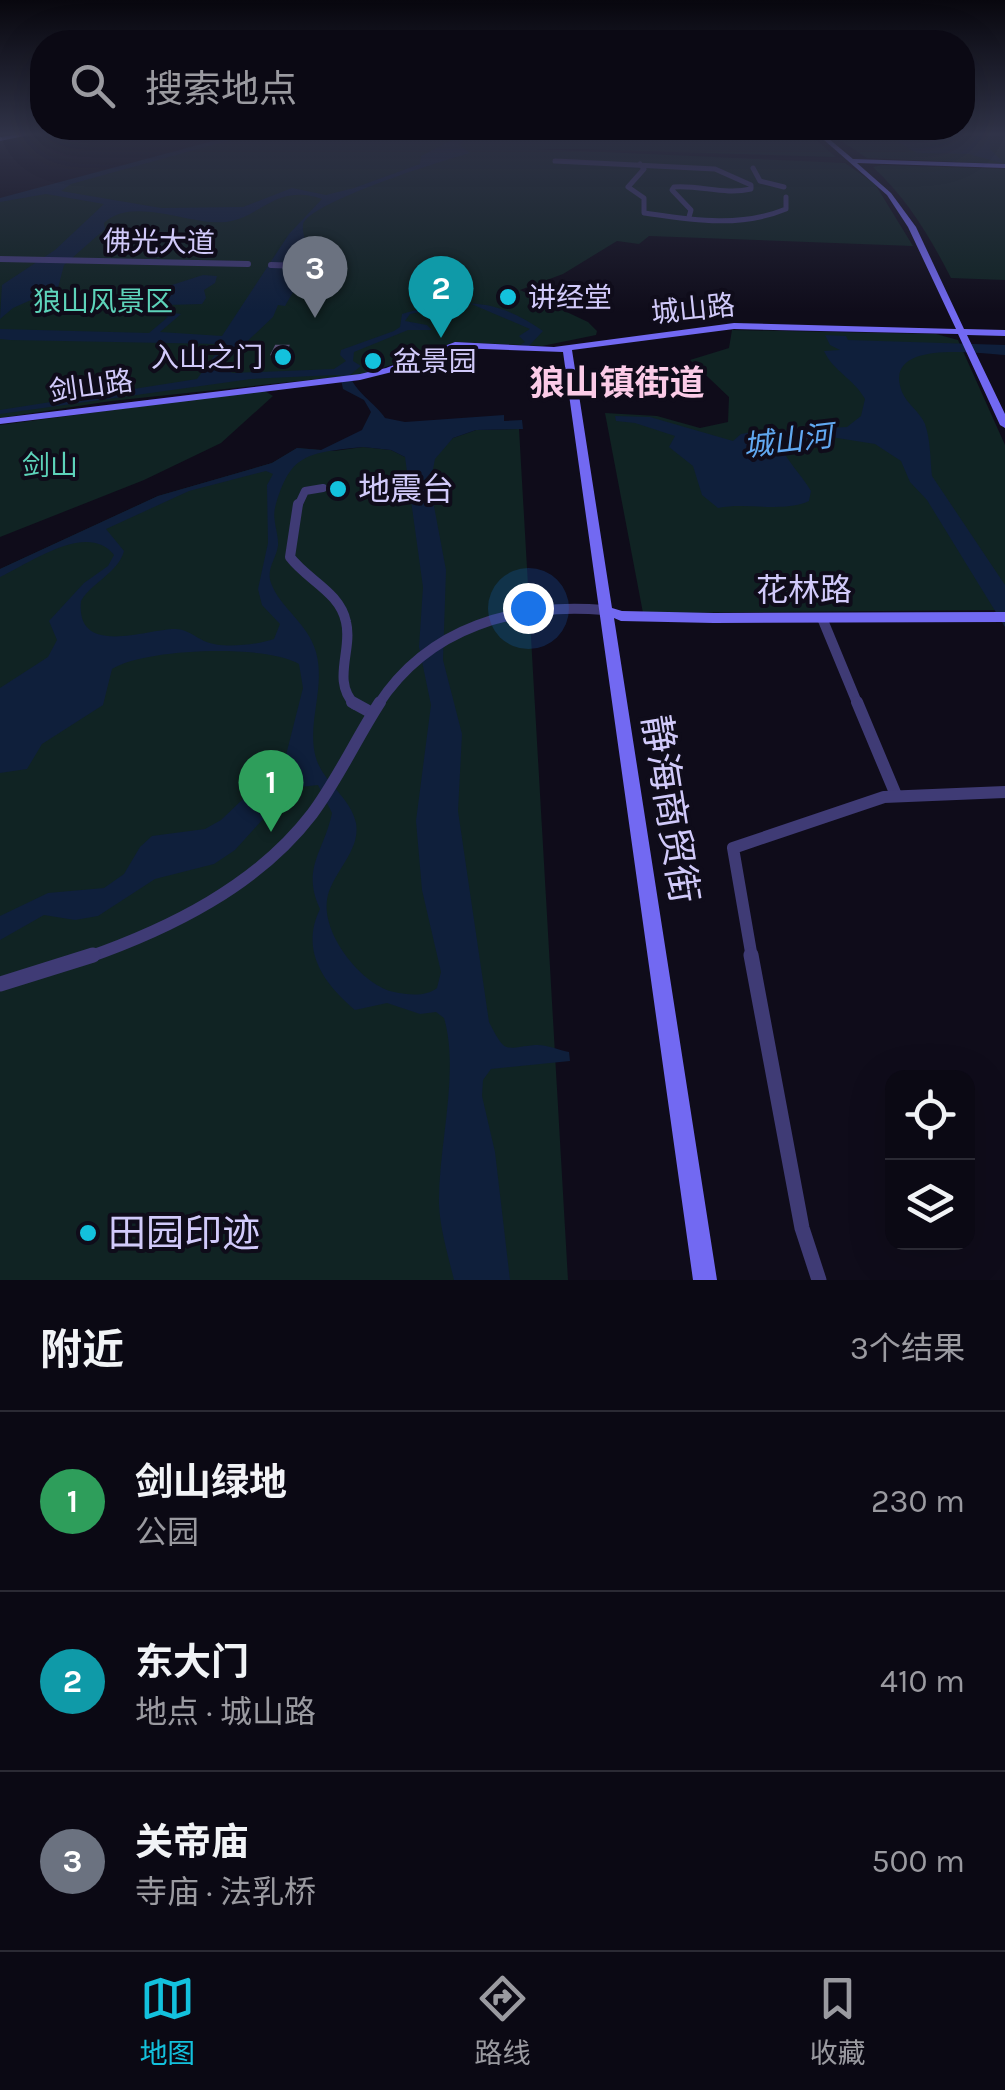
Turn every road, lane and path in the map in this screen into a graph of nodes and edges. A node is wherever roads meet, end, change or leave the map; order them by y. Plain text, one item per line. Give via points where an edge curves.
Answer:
1 (635, 193) edge
2 (675, 193) edge
3 (893, 193) edge
4 (786, 197) dead end
5 (689, 218) junction
6 (0, 259) edge
7 (248, 264) dead end
8 (271, 265) dead end
9 (301, 266) dead end
10 (310, 266) dead end
11 (320, 267) dead end
12 (1005, 335) edge
13 (966, 336) junction
14 (567, 349) junction
15 (975, 354) junction
16 (188, 396) joint
17 (1005, 406) edge
18 (0, 422) edge
19 (1005, 425) edge
20 (323, 488) dead end
21 (604, 610) junction
22 (1005, 617) edge
23 (822, 618) junction
24 (372, 713) junction
25 (1005, 792) edge
26 (896, 796) junction
27 (0, 984) edge
28 (705, 1280) edge
29 (819, 1280) edge

1 - 5 street via 644,200 642,212
2 - 5 street via 691,210
3 - 13 street via 919,228
4 - 5 street via 786,209 767,217
6 - 7 street, 佛光大道
8 - 9 street
10 - 11 street
12 - 13 street, 城山路
13 - 14 street, 城山路 via 734,326
13 - 15 street
14 - 16 street, 城山路 via 455,345 360,376
14 - 21 street, 静海商贸街
15 - 17 street
15 - 19 street
16 - 18 street, 剑山路
20 - 24 street via 299,497 290,557 338,602 347,626 343,686 353,705
21 - 23 street, 花林路 via 621,616
21 - 24 street via 509,613 446,637 398,675
21 - 28 street, 静海商贸街
22 - 23 street, 花林路
23 - 26 street
24 - 27 street via 324,799 284,844 198,911 139,941
25 - 26 street
26 - 29 street via 733,848 777,1104

